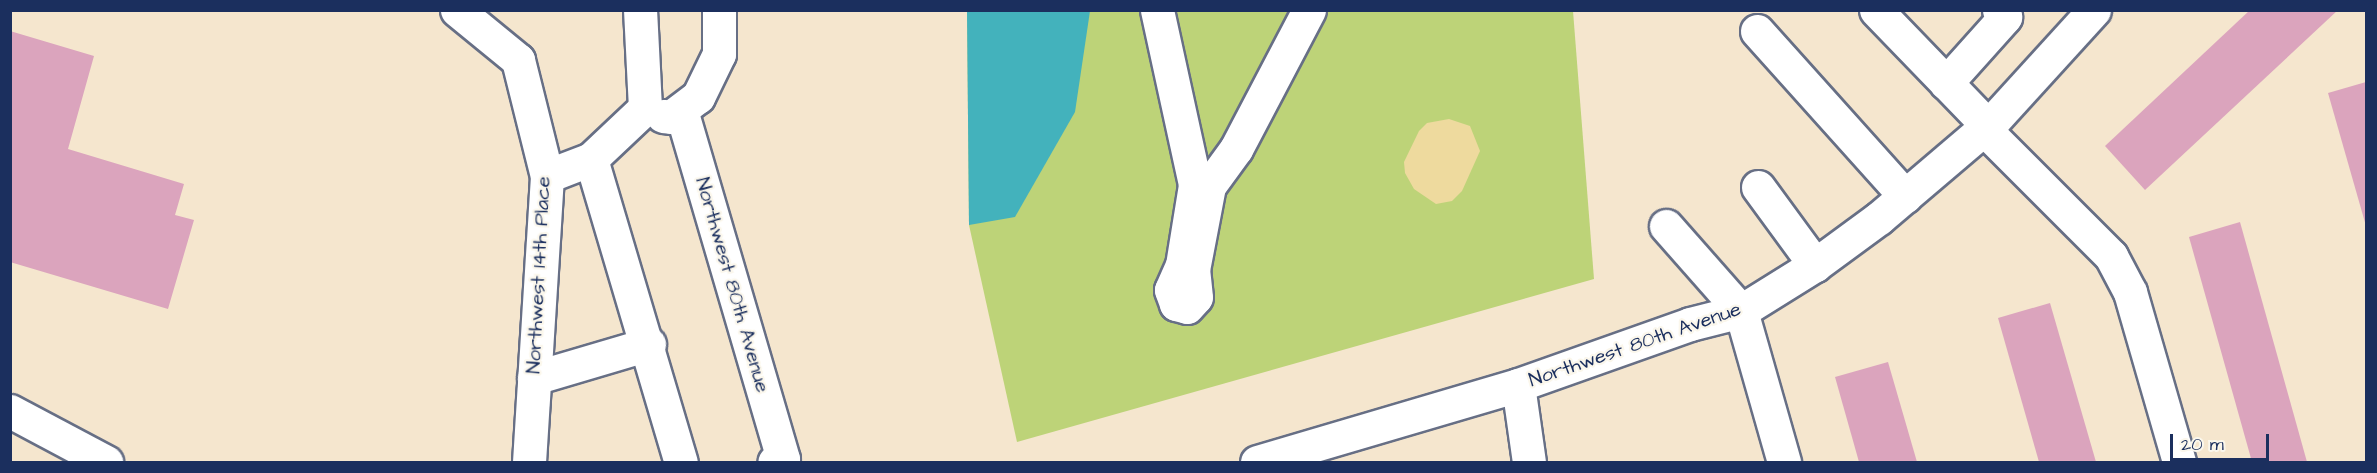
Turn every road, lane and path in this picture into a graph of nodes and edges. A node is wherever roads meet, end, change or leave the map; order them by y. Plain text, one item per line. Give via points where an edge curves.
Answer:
1 (457, 10) edge
2 (640, 10) edge
3 (719, 10) edge
4 (1157, 10) edge
5 (1309, 10) edge
6 (1876, 10) edge
7 (1999, 10) edge
8 (2094, 10) edge
9 (1757, 31) dead end
10 (1946, 83) junction
11 (681, 110) junction
12 (639, 113) junction
13 (1986, 127) junction
14 (591, 159) junction
15 (546, 176) junction
16 (1758, 187) dead end
17 (1905, 196) junction
18 (1665, 226) dead end
19 (1815, 265) junction
20 (1741, 311) junction
21 (649, 344) junction
22 (534, 378) junction
23 (1518, 385) junction
24 (10, 411) edge
25 (1294, 457) edge
26 (98, 461) edge
27 (779, 461) edge
28 (529, 462) edge
29 (681, 462) edge
30 (1257, 462) edge
31 (1529, 462) edge
32 (1784, 462) edge
33 (2179, 462) edge

1 - 15 street, Northwest 14th Place via 518,60
2 - 12 street via 645,108
3 - 11 street via 718,54 698,97
4 - 5 street via 1195,185 1184,255 1171,290 1176,304 1187,307 1196,297 1193,270 1209,186 1236,149
6 - 10 street
7 - 10 street via 2005,17
8 - 13 street, Northwest 80th Avenue
9 - 17 street
10 - 13 street
11 - 12 street via 671,117
11 - 27 street, Northwest 80th Avenue
12 - 14 street
13 - 17 street, Northwest 80th Avenue
13 - 33 street via 2111,256 2130,292
14 - 15 street
14 - 21 street
15 - 22 street, Northwest 14th Place
16 - 19 street
17 - 19 street, Northwest 80th Avenue
18 - 20 street
19 - 20 street, Northwest 80th Avenue
20 - 23 street, Northwest 80th Avenue via 1690,324
20 - 32 street
21 - 22 street
21 - 29 street
22 - 28 street, Northwest 14th Place
23 - 25 street, Northwest 80th Avenue
23 - 31 street
24 - 26 street
25 - 30 street, Northwest 80th Avenue

